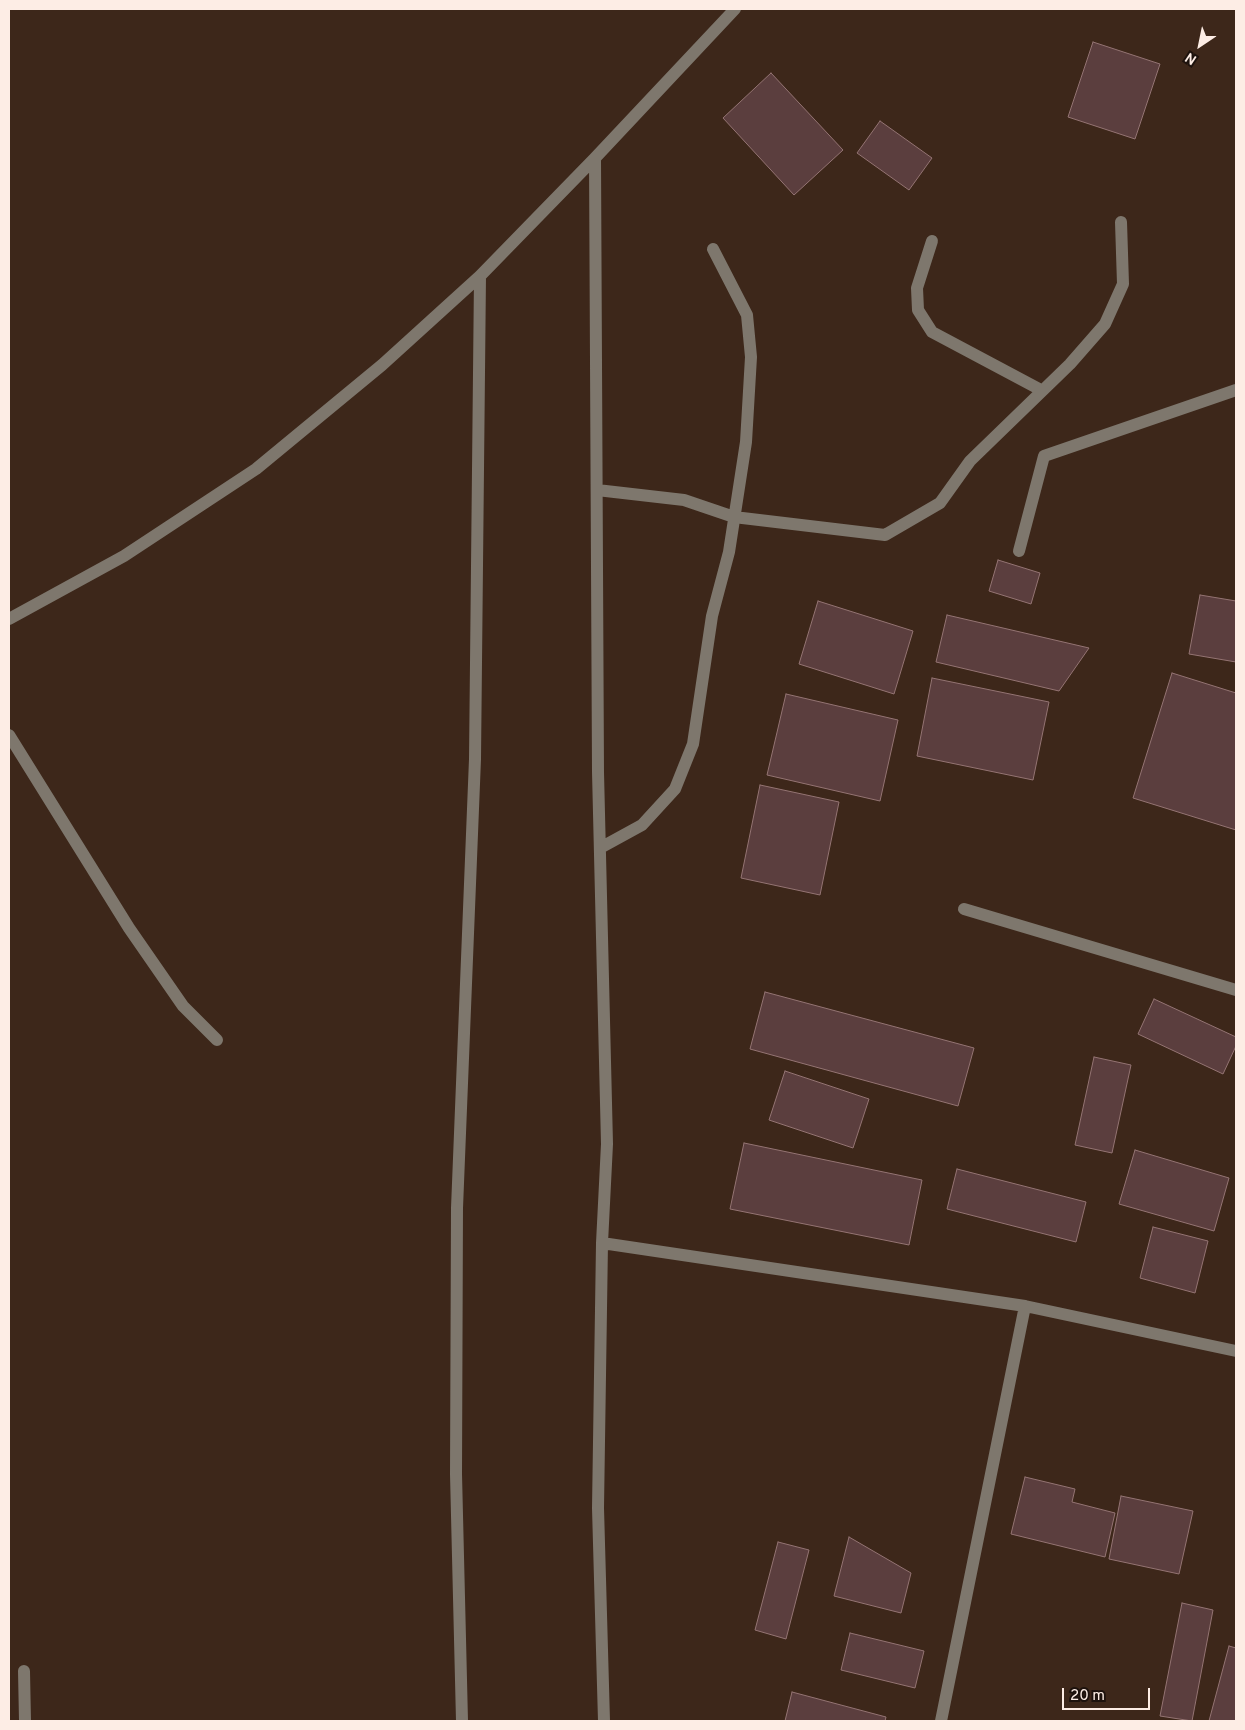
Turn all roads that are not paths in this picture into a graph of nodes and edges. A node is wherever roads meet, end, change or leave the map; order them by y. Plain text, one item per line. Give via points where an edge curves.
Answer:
1 (735, 9) edge
2 (595, 158) junction
3 (1122, 222) dead end
4 (932, 242) dead end
5 (713, 249) dead end
6 (480, 276) junction
7 (1041, 390) junction
8 (1236, 390) edge
9 (597, 490) junction
10 (734, 517) junction
11 (1019, 551) dead end
12 (9, 619) edge
13 (9, 735) edge
14 (600, 848) junction
15 (964, 909) dead end
16 (1236, 990) edge
17 (217, 1040) dead end
18 (602, 1244) junction
19 (1025, 1306) junction
20 (1236, 1352) edge
21 (24, 1671) dead end
22 (25, 1721) edge
23 (462, 1721) edge
24 (604, 1721) edge
25 (941, 1721) edge

1 - 2 street
2 - 6 street
2 - 9 street
3 - 7 street via 1123,284 1105,324 1070,364
4 - 7 street via 917,288 918,310 932,332
5 - 10 street via 747,315 751,357 746,442
6 - 12 street via 382,365 256,469 124,556
6 - 23 street via 475,759 457,1208 456,1474
7 - 10 street via 970,461 940,503 884,535
8 - 11 street via 1044,456
9 - 10 street via 684,500
9 - 14 street
10 - 14 street via 729,552 712,616 693,744 675,789 642,825
13 - 17 street via 129,928 183,1006
14 - 18 street via 607,1144
15 - 16 street
18 - 19 street
18 - 24 street via 598,1508
19 - 20 street
19 - 25 street
21 - 22 street

